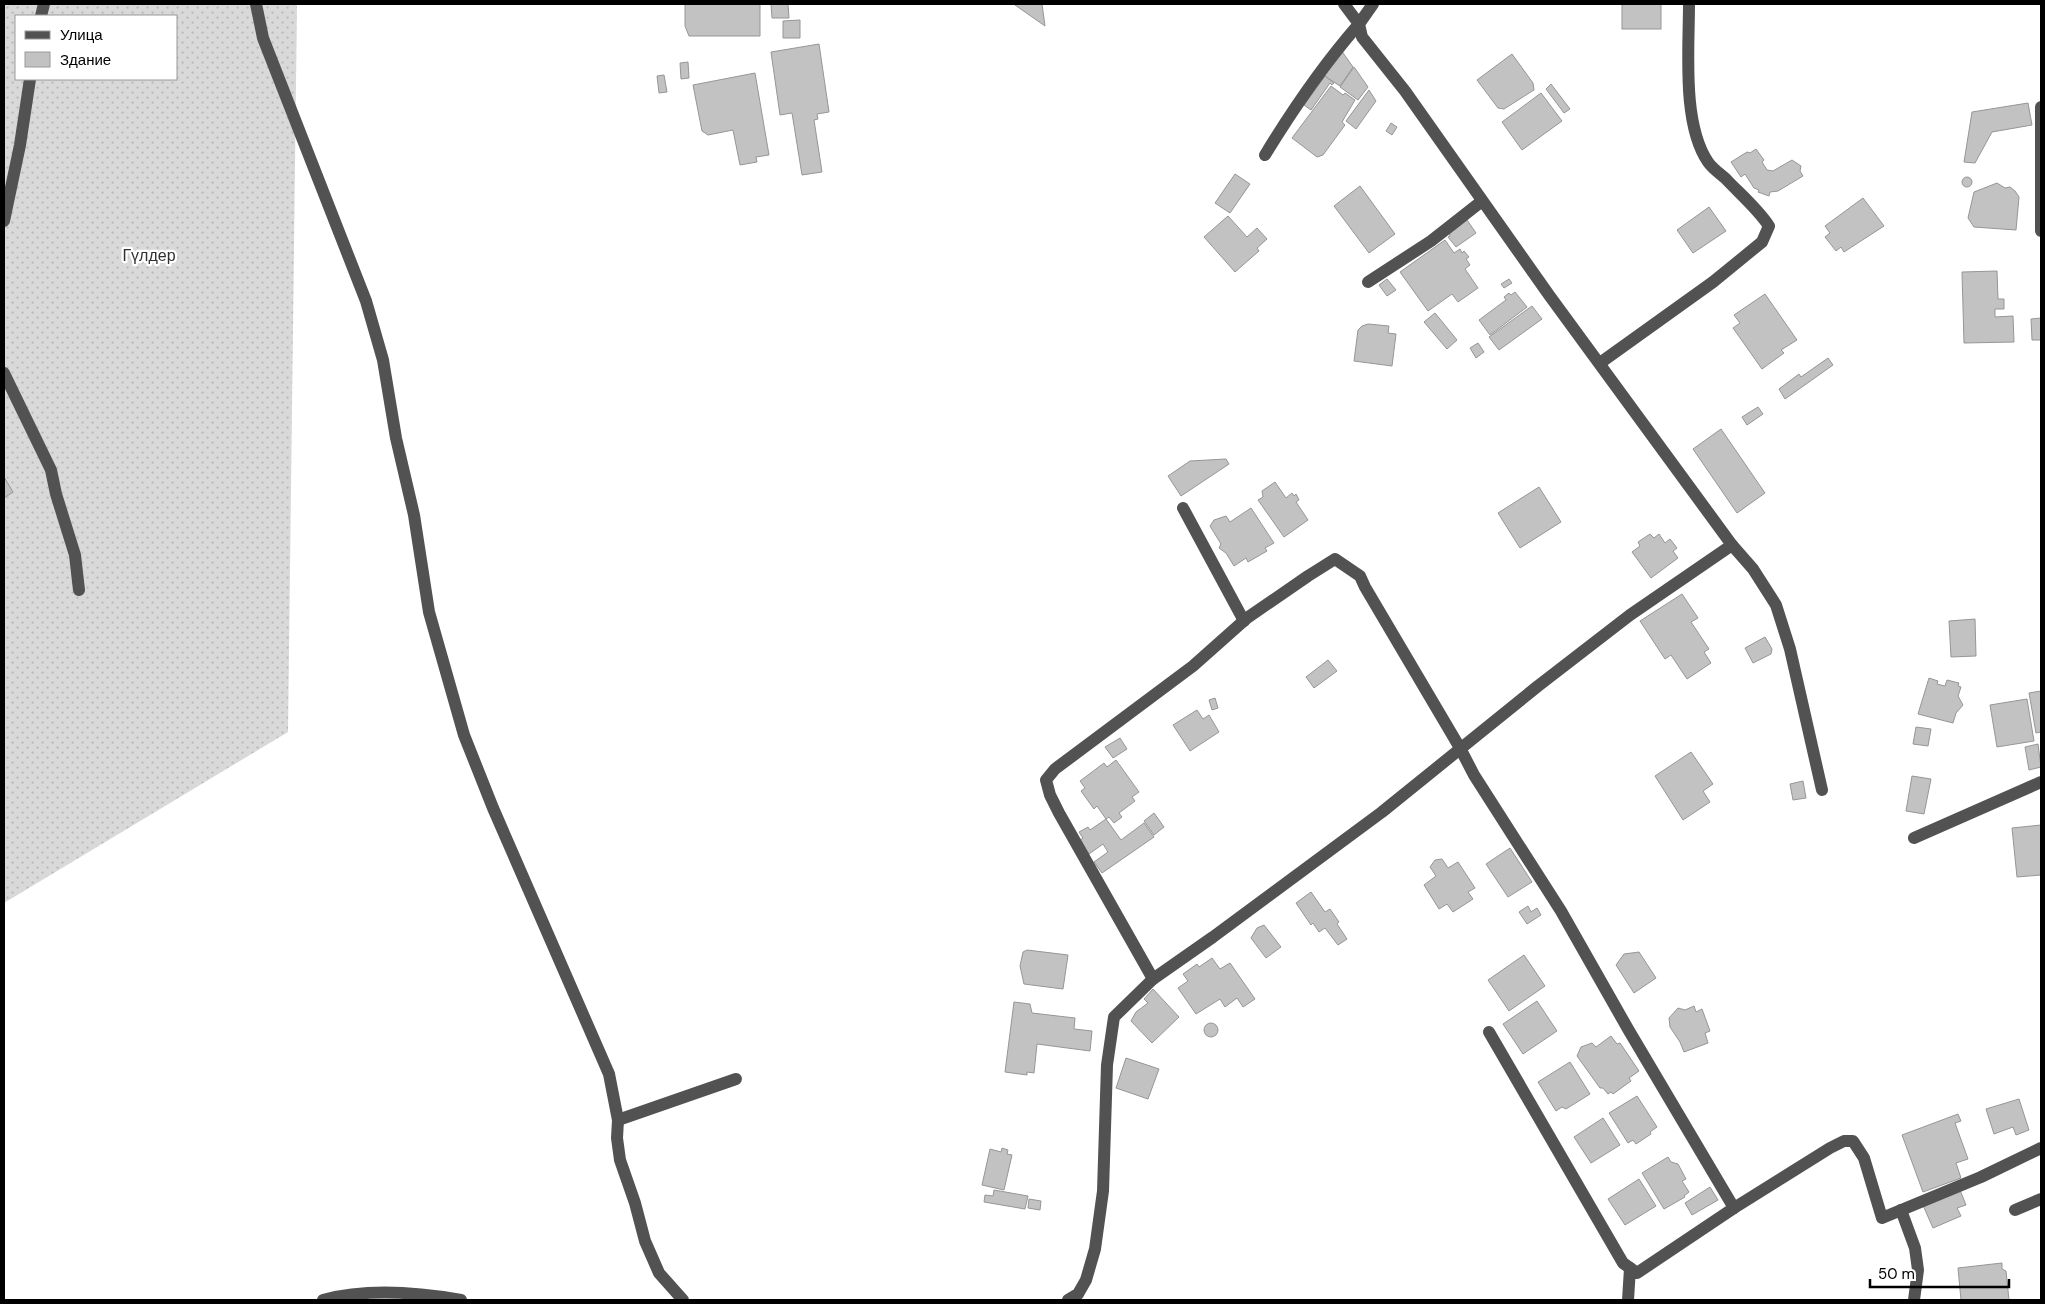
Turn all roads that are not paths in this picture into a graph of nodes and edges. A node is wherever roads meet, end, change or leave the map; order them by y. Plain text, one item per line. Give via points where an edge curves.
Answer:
1 (256, 4) edge
2 (1344, 4) edge
3 (1373, 4) edge
4 (1689, 4) edge
5 (1359, 24) junction
6 (30, 80) edge
7 (2041, 107) edge
8 (1265, 155) dead end
9 (1482, 201) junction
10 (4, 221) edge
11 (2041, 231) edge
12 (1368, 282) dead end
13 (1600, 362) junction
14 (4, 373) edge
15 (1183, 508) dead end
16 (1732, 546) junction
17 (79, 590) dead end
18 (1244, 621) junction
19 (1460, 748) junction
20 (2041, 782) edge
21 (1822, 790) dead end
22 (1914, 838) dead end
23 (1153, 979) junction
24 (1489, 1032) dead end
25 (736, 1079) dead end
26 (618, 1120) junction
27 (2041, 1148) edge
28 (2041, 1199) edge
29 (1734, 1208) junction
30 (1900, 1210) junction
31 (2015, 1210) dead end
32 (1630, 1268) junction
33 (323, 1300) edge
34 (461, 1300) edge
35 (683, 1300) edge
36 (1068, 1300) edge
37 (1628, 1300) edge
38 (1914, 1300) edge

1 - 26 street via 263,38 366,301 384,360 430,612 464,735 609,1074
2 - 5 street
3 - 5 street
4 - 13 street via 1689,72 1695,138 1709,163 1762,215 1769,226 1762,242 1713,282
5 - 8 street via 1292,110
5 - 9 street via 1362,37 1405,91
6 - 10 street
7 - 11 street
9 - 12 street via 1431,241
9 - 13 street
13 - 16 street
14 - 17 street via 51,470 75,554
15 - 18 street
16 - 19 street via 1630,615
16 - 21 street via 1753,569 1776,605 1790,650
18 - 19 street via 1335,559 1360,576
18 - 23 street via 1193,666 1055,769 1046,780 1059,813
19 - 23 street via 1382,812
19 - 29 street via 1561,911
20 - 22 street
23 - 36 street via 1114,1017 1107,1065 1103,1191 1095,1249 1086,1280 1078,1294
24 - 32 street via 1622,1263
25 - 26 street
26 - 35 street via 620,1160 645,1241 659,1273
27 - 30 street
28 - 31 street
29 - 30 street via 1830,1148 1853,1141 1864,1158 1882,1218
29 - 32 street via 1637,1273
30 - 38 street via 1915,1248 1918,1270
32 - 37 street
33 - 34 street via 389,1292

